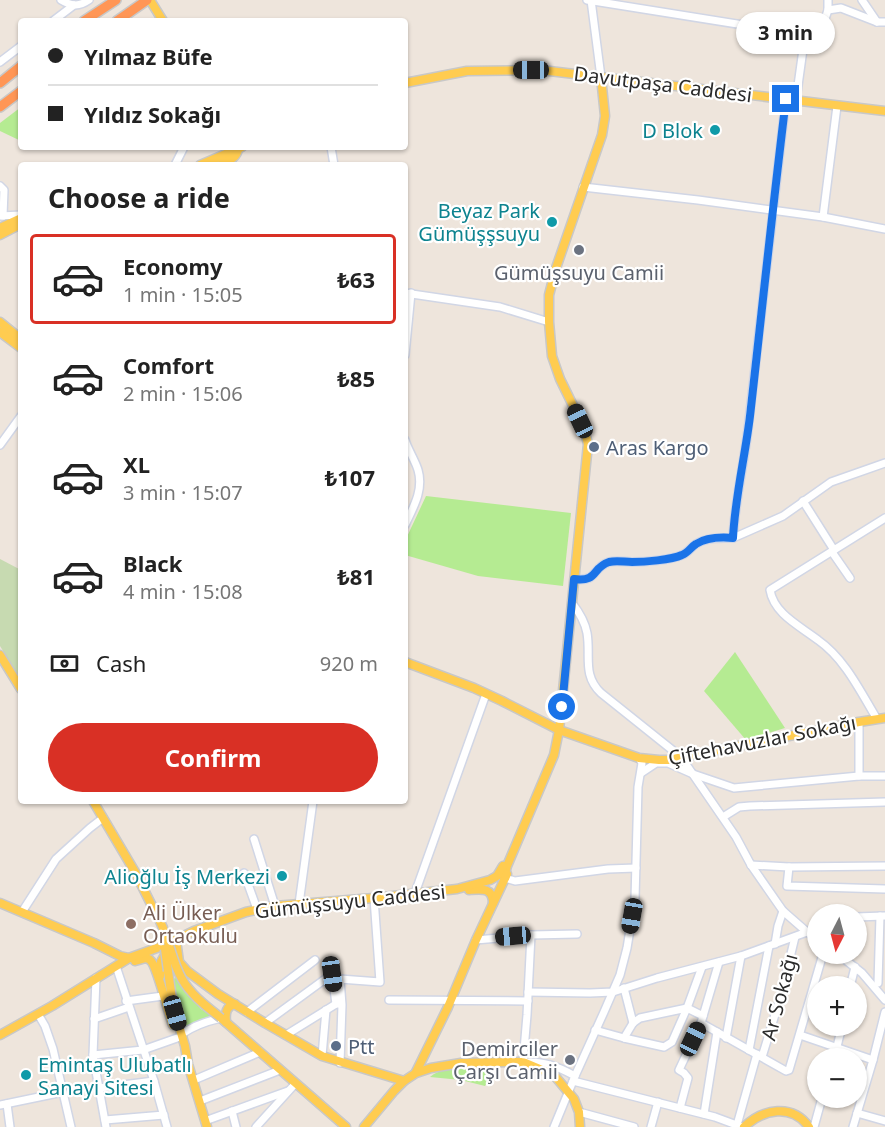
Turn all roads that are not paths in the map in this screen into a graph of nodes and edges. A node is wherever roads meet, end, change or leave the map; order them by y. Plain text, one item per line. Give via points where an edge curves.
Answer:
1 (61, 0) edge
2 (88, 0) edge
3 (116, 0) edge
4 (589, 0) edge
5 (828, 0) edge
6 (862, 0) edge
7 (146, 1) edge
8 (74, 5) junction
9 (828, 10) junction
10 (57, 18) edge
11 (89, 18) edge
12 (121, 18) edge
13 (160, 18) edge
14 (881, 22) edge
15 (805, 35) junction
16 (18, 48) edge
17 (0, 62) edge
18 (18, 68) edge
19 (601, 76) junction
20 (408, 82) edge
21 (0, 83) edge
22 (18, 93) edge
23 (786, 99) junction
24 (796, 100) junction
25 (837, 106) junction
26 (0, 107) edge
27 (885, 111) edge
28 (234, 150) edge
29 (238, 150) edge
30 (207, 162) edge
31 (228, 162) edge
32 (0, 186) edge
33 (583, 187) junction
34 (772, 210) junction
35 (2, 216) edge
36 (18, 216) edge
37 (823, 217) junction
38 (18, 218) edge
39 (18, 226) edge
40 (0, 228) edge
41 (885, 229) edge
42 (0, 235) edge
43 (408, 293) edge
44 (0, 322) edge
45 (549, 322) junction
46 (0, 332) edge
47 (18, 337) edge
48 (18, 346) edge
49 (18, 421) edge
50 (0, 445) edge
51 (408, 447) edge
52 (885, 463) edge
53 (803, 501) junction
54 (885, 518) edge
55 (408, 519) edge
56 (733, 538) junction
57 (833, 551) junction
58 (850, 578) dead end
59 (574, 579) junction
60 (572, 603) junction
61 (0, 656) edge
62 (408, 658) edge
63 (408, 663) edge
64 (0, 664) edge
65 (18, 689) edge
66 (18, 690) edge
67 (487, 691) junction
68 (881, 719) edge
69 (859, 722) junction
70 (559, 730) junction
71 (639, 758) junction
72 (676, 760) junction
73 (640, 773) junction
74 (693, 774) junction
75 (859, 776) junction
76 (885, 776) edge
77 (885, 802) edge
78 (95, 804) edge
79 (313, 804) edge
80 (723, 817) junction
81 (103, 818) junction
82 (526, 824) junction
83 (254, 839) dead end
84 (751, 865) junction
85 (789, 867) junction
86 (885, 867) edge
87 (636, 868) junction
88 (244, 873) dead end
89 (506, 879) junction
90 (457, 889) junction
91 (885, 889) edge
92 (415, 893) junction
93 (374, 898) junction
94 (0, 903) edge
95 (493, 903) junction
96 (298, 904) junction
97 (275, 906) junction
98 (257, 909) junction
99 (783, 911) junction
100 (22, 912) junction
101 (156, 914) junction
102 (883, 916) edge
103 (867, 917) edge
104 (807, 932) joint
105 (577, 934) dead end
106 (531, 935) junction
107 (795, 937) junction
108 (176, 940) junction
109 (476, 940) junction
110 (772, 945) junction
111 (111, 952) junction
112 (741, 956) junction
113 (129, 958) junction
114 (315, 960) dead end
115 (719, 962) junction
116 (820, 964) edge
117 (851, 964) edge
118 (116, 966) junction
119 (702, 967) junction
120 (855, 967) junction
121 (853, 976) edge
122 (96, 978) junction
123 (159, 978) junction
124 (878, 983) edge
125 (624, 988) junction
126 (528, 992) junction
127 (613, 992) junction
128 (163, 996) junction
129 (389, 1000) dead end
130 (885, 1000) edge
131 (451, 1001) junction
132 (528, 1001) junction
133 (128, 1004) junction
134 (235, 1004) junction
135 (339, 1004) junction
136 (687, 1008) junction
137 (326, 1010) junction
138 (247, 1012) junction
139 (885, 1012) edge
140 (38, 1014) junction
141 (94, 1019) junction
142 (223, 1020) junction
143 (702, 1020) junction
144 (265, 1023) junction
145 (633, 1023) junction
146 (595, 1030) junction
147 (717, 1032) junction
148 (0, 1035) edge
149 (286, 1035) junction
150 (800, 1035) junction
151 (179, 1036) junction
152 (840, 1036) edge
153 (624, 1038) junction
154 (726, 1038) junction
155 (837, 1048) joint
156 (143, 1050) junction
157 (748, 1050) junction
158 (260, 1053) junction
159 (93, 1055) junction
160 (322, 1056) junction
161 (759, 1056) junction
162 (867, 1058) edge
163 (873, 1060) junction
164 (523, 1062) junction
165 (340, 1063) junction
166 (280, 1070) junction
167 (416, 1073) junction
168 (574, 1078) junction
169 (194, 1080) junction
170 (154, 1081) junction
171 (404, 1081) junction
172 (295, 1084) junction
173 (99, 1088) junction
174 (288, 1090) junction
175 (63, 1092) junction
176 (569, 1092) junction
177 (200, 1101) junction
178 (658, 1102) junction
179 (4, 1105) edge
180 (680, 1108) junction
181 (819, 1108) edge
182 (232, 1111) junction
183 (579, 1112) junction
184 (857, 1113) junction
185 (704, 1114) junction
186 (164, 1115) junction
187 (885, 1120) edge
188 (105, 1124) edge
189 (206, 1124) edge
190 (741, 1126) edge
191 (10, 1127) edge
192 (70, 1127) edge
193 (167, 1127) edge
194 (236, 1127) edge
195 (256, 1127) edge
196 (346, 1127) edge
197 (364, 1127) edge
198 (554, 1127) edge
199 (580, 1127) edge
200 (634, 1127) edge
201 (651, 1127) edge
202 (809, 1127) edge
203 (814, 1127) edge
204 (853, 1127) edge

1 - 8 street
2 - 8 street
3 - 11 highway
4 - 15 street
4 - 19 street
5 - 9 street
6 - 14 street
7 - 12 highway
7 - 13 main road
8 - 10 street
9 - 14 street via 841,8
9 - 15 street via 820,34
15 - 24 street
16 - 17 street
18 - 21 highway
19 - 20 main road, Davutpaşa Caddesi via 541,70 467,71
19 - 23 main road, Davutpaşa Caddesi
19 - 33 main road via 602,135
22 - 26 highway
23 - 24 main road, Davutpaşa Caddesi
23 - 34 street
24 - 25 main road, Davutpaşa Caddesi
25 - 27 main road, Davutpaşa Caddesi
25 - 37 street
28 - 30 main road
29 - 31 main road
32 - 35 street via 4,190
33 - 34 street
33 - 45 main road via 549,295
34 - 37 street
34 - 56 street
35 - 36 street
37 - 41 street
38 - 40 main road
39 - 42 main road
43 - 45 street via 500,307
44 - 47 main road
45 - 59 main road via 552,356 588,444
46 - 48 main road
49 - 50 street
51 - 55 street via 419,471 420,487
52 - 53 street via 831,482
53 - 56 street via 783,516
53 - 57 street
54 - 57 street
56 - 59 street via 704,540 682,556 672,558 612,561 589,579
57 - 58 street
57 - 68 street via 770,590 771,595 788,618 834,654
59 - 60 main road
60 - 70 main road
60 - 72 street via 586,627 592,683
61 - 65 main road
62 - 67 main road
63 - 67 main road
64 - 66 main road
67 - 70 main road, Çiftehavuzlar Sokağı via 546,717
67 - 92 street
68 - 69 main road, Çiftehavuzlar Sokağı
69 - 72 main road, Çiftehavuzlar Sokağı
69 - 75 street
70 - 71 main road, Çiftehavuzlar Sokağı
70 - 82 main road via 554,755
71 - 72 main road, Çiftehavuzlar Sokağı
71 - 73 street
72 - 73 street via 656,763
72 - 74 street
72 - 74 street
73 - 87 street
74 - 75 street via 734,788
74 - 80 street
75 - 76 street
77 - 80 street via 739,807
78 - 81 main road
79 - 96 street
80 - 84 street
81 - 100 street via 56,860
81 - 101 main road
82 - 89 main road via 507,866
82 - 90 main road via 497,876
83 - 97 street
84 - 85 street
84 - 99 street
85 - 86 street
85 - 91 street via 787,886
87 - 89 street
87 - 127 street via 627,948
88 - 98 street
89 - 95 main road
90 - 92 main road, Gümüşsuyu Caddesi
90 - 95 main road via 487,890
92 - 93 main road, Gümüşsuyu Caddesi
93 - 96 main road, Gümüşsuyu Caddesi
93 - 135 street via 380,982 340,979
94 - 100 main road
95 - 109 main road
96 - 97 main road, Gümüşsuyu Caddesi
97 - 98 main road, Gümüşsuyu Caddesi
98 - 108 main road, Gümüşsuyu Caddesi
99 - 104 street
99 - 110 street
100 - 111 main road
101 - 142 main road, bridge via 181,978
101 - 151 main road, bridge
102 - 103 street
102 - 124 street
104 - 107 street
105 - 106 street
106 - 109 street
106 - 126 street
107 - 110 street
107 - 161 street, Ar Sokağı via 781,995
108 - 113 main road, Gümüşsuyu Caddesi
108 - 123 main road via 163,957
108 - 134 main road via 179,962 187,971
109 - 131 main road
110 - 112 street
110 - 157 street
111 - 113 main road
111 - 118 main road
112 - 115 street
112 - 154 street
113 - 118 main road, Gümüşsuyu Caddesi
114 - 138 street
115 - 119 street
115 - 143 street
116 - 150 street
117 - 120 street
118 - 122 main road, Gümüşsuyu Caddesi
118 - 123 main road via 149,959
118 - 133 street
119 - 125 street
119 - 136 street
120 - 121 street
120 - 124 street
122 - 140 main road, Gümüşsuyu Caddesi
122 - 141 street
123 - 128 main road
124 - 130 street
125 - 127 street
125 - 145 street
126 - 127 street
126 - 132 street
127 - 146 street
128 - 133 street
128 - 151 main road
129 - 131 street
131 - 132 street
131 - 167 main road
132 - 164 street
133 - 141 street
133 - 156 street
134 - 138 main road
134 - 142 main road via 225,1012
135 - 137 street
135 - 144 street via 332,974
135 - 165 street
136 - 143 street
136 - 145 street
136 - 153 street via 672,1042 664,1047
137 - 149 street
137 - 160 street
138 - 144 main road
139 - 163 street
140 - 148 main road, Gümüşsuyu Caddesi
140 - 175 street via 50,1041
141 - 159 street
142 - 151 street via 201,1024
142 - 158 main road
143 - 147 street
143 - 180 street via 679,1070 688,1078
144 - 149 main road
145 - 153 street
146 - 153 street
146 - 168 street
147 - 154 street
147 - 185 street
149 - 160 main road
150 - 155 street
150 - 161 street via 789,1070
151 - 156 street
151 - 169 main road
152 - 155 street
154 - 157 street
156 - 159 street
156 - 170 street
157 - 161 street
158 - 166 main road
158 - 169 street
159 - 173 street
160 - 165 main road
161 - 190 street, Ar Sokağı
162 - 163 street
163 - 184 street
164 - 167 main road via 461,1063
164 - 168 street via 545,1063
164 - 176 main road via 554,1074
165 - 171 main road
166 - 172 main road
166 - 177 street
167 - 171 main road
168 - 176 street
168 - 178 street
169 - 177 main road
170 - 173 street
170 - 186 street
171 - 197 main road
172 - 174 street
172 - 196 main road
173 - 188 street
174 - 182 street
174 - 195 street
175 - 179 street
175 - 192 street
176 - 183 main road
176 - 198 street
177 - 189 main road
178 - 180 street
178 - 201 street
179 - 191 street
180 - 185 street
181 - 203 street
182 - 189 street
182 - 194 street
183 - 199 main road
183 - 200 street
184 - 187 street
184 - 204 street
185 - 190 street
186 - 188 street
186 - 193 street
190 - 202 main road via 777,1111 789,1112

